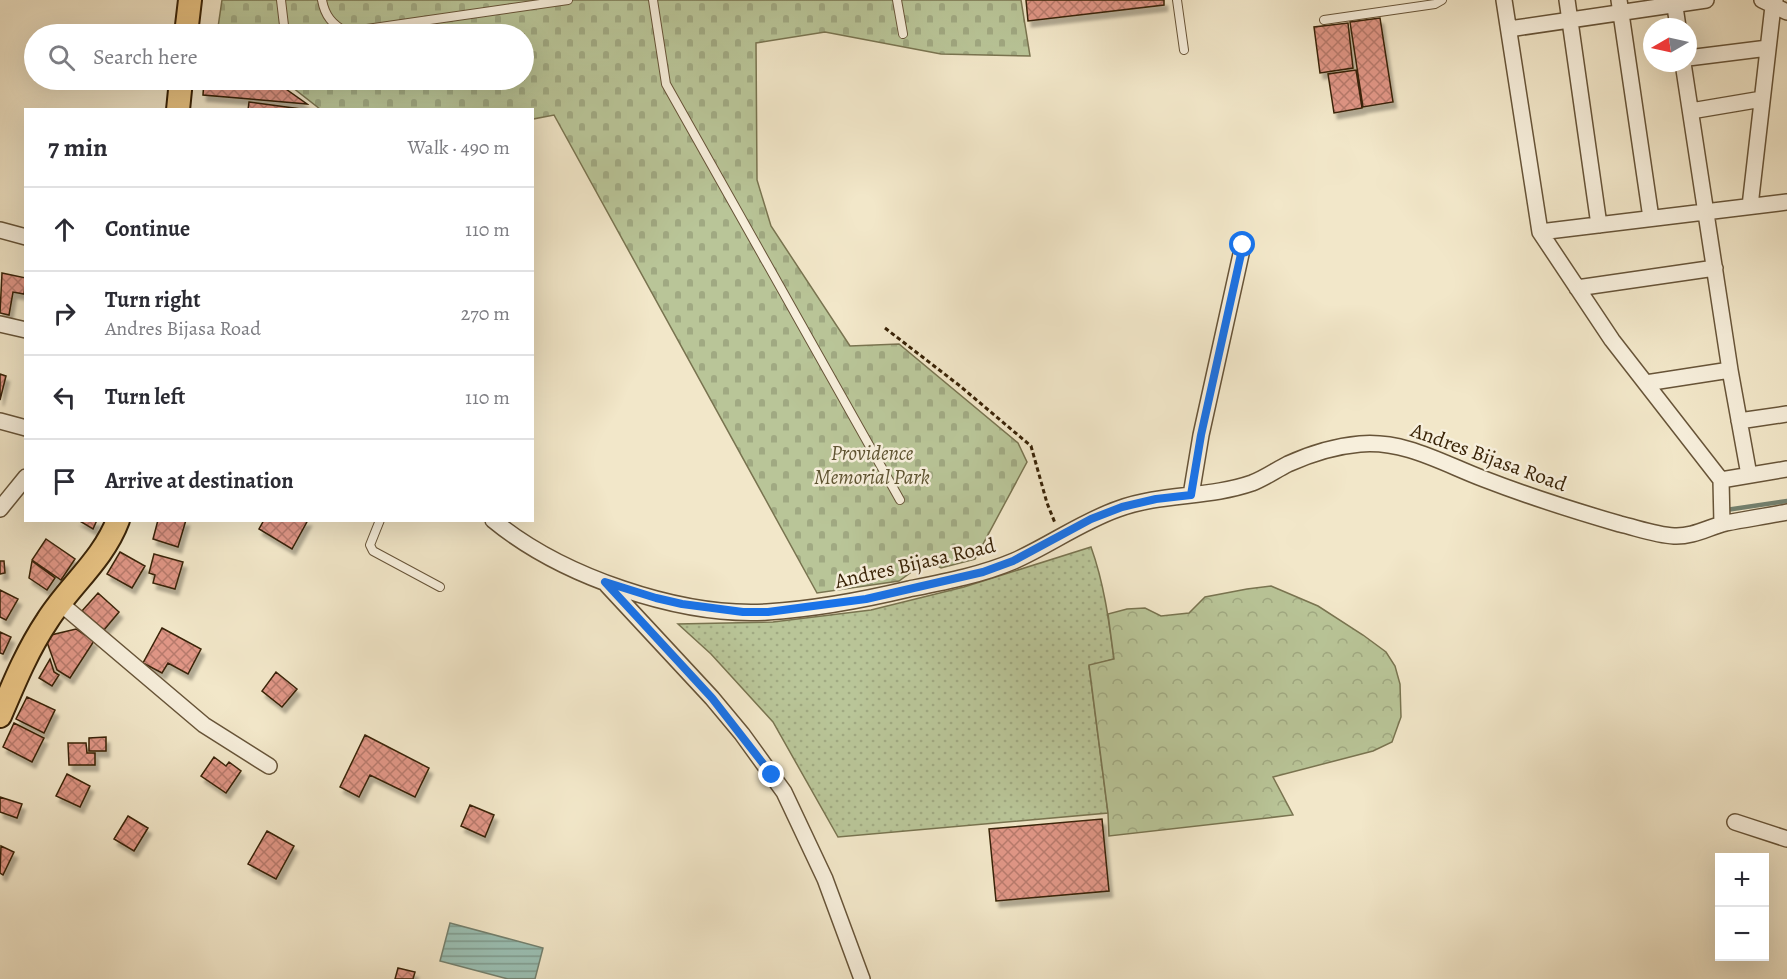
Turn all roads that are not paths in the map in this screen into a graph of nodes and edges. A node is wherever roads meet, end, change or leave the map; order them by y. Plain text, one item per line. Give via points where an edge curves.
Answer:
1 (190, 0) edge
2 (281, 0) edge
3 (322, 0) edge
4 (568, 0) edge
5 (652, 0) edge
6 (897, 0) edge
7 (1178, 0) edge
8 (1442, 0) edge
9 (1504, 0) edge
10 (1567, 0) edge
11 (1706, 0) edge
12 (559, 1) edge
13 (1674, 3) edge
14 (1774, 4) edge
15 (1621, 7) edge
16 (1676, 18) edge
17 (1324, 20) dead end
18 (1570, 21) junction
19 (187, 24) edge
20 (284, 24) edge
21 (332, 24) edge
22 (401, 24) edge
23 (1509, 29) junction
24 (903, 34) dead end
25 (1768, 48) junction
26 (1184, 50) dead end
27 (1697, 57) edge
28 (1684, 72) edge
29 (180, 90) edge
30 (1762, 99) junction
31 (178, 108) edge
32 (1691, 111) junction
33 (1787, 202) edge
34 (1750, 206) junction
35 (1706, 212) junction
36 (1651, 218) junction
37 (1599, 225) junction
38 (0, 231) edge
39 (1540, 232) junction
40 (24, 237) edge
41 (1243, 245) dead end
42 (1715, 268) junction
43 (1577, 288) junction
44 (0, 324) edge
45 (24, 330) edge
46 (1730, 370) junction
47 (1646, 383) junction
48 (1787, 414) edge
49 (0, 421) edge
50 (1739, 421) junction
51 (24, 427) edge
52 (1787, 469) edge
53 (1749, 475) junction
54 (24, 479) edge
55 (1721, 480) junction
56 (1191, 495) junction
57 (900, 500) dead end
58 (0, 508) edge
59 (1787, 512) edge
60 (117, 522) edge
61 (379, 522) edge
62 (496, 522) edge
63 (1722, 524) junction
64 (605, 582) junction
65 (440, 587) dead end
66 (60, 603) junction
67 (0, 716) edge
68 (269, 766) dead end
69 (1735, 822) dead end
70 (1787, 839) edge
71 (862, 979) edge

1 - 19 main road
2 - 20 lane
3 - 21 lane
4 - 12 lane
5 - 57 lane via 666,84
6 - 24 lane
7 - 26 lane
8 - 17 lane
9 - 23 street
10 - 18 street
11 - 13 street
12 - 22 lane
13 - 15 street
13 - 16 street
14 - 25 street
15 - 18 street
15 - 36 street
18 - 23 street
18 - 37 street
23 - 39 street
25 - 27 street
25 - 30 street
28 - 32 street
29 - 31 main road
30 - 32 street
30 - 34 street
32 - 35 street
33 - 34 street
34 - 35 street
35 - 36 street
35 - 42 street
36 - 37 street
37 - 39 street
38 - 40 street
39 - 43 street
41 - 56 street
42 - 43 street
42 - 46 street
43 - 47 street
44 - 45 street
46 - 47 street
46 - 50 street
47 - 55 street
48 - 50 street
49 - 51 street
50 - 53 street
52 - 53 street
53 - 55 street
54 - 58 street
55 - 63 street
56 - 63 street, Andres Bijasa Road via 1254,482 1320,452 1360,444 1393,444 1495,483 1644,530 1674,536 1699,533
56 - 64 street, Andres Bijasa Road via 1122,507 983,572 866,599 768,612 734,611 682,604
59 - 63 street, Andres Bijasa Road
60 - 66 main road via 99,556
61 - 65 lane via 370,545 372,551
62 - 64 street, Andres Bijasa Road via 546,557
64 - 71 street via 712,698 784,792 825,879
66 - 67 main road via 26,655
66 - 68 street via 204,725
69 - 70 street

